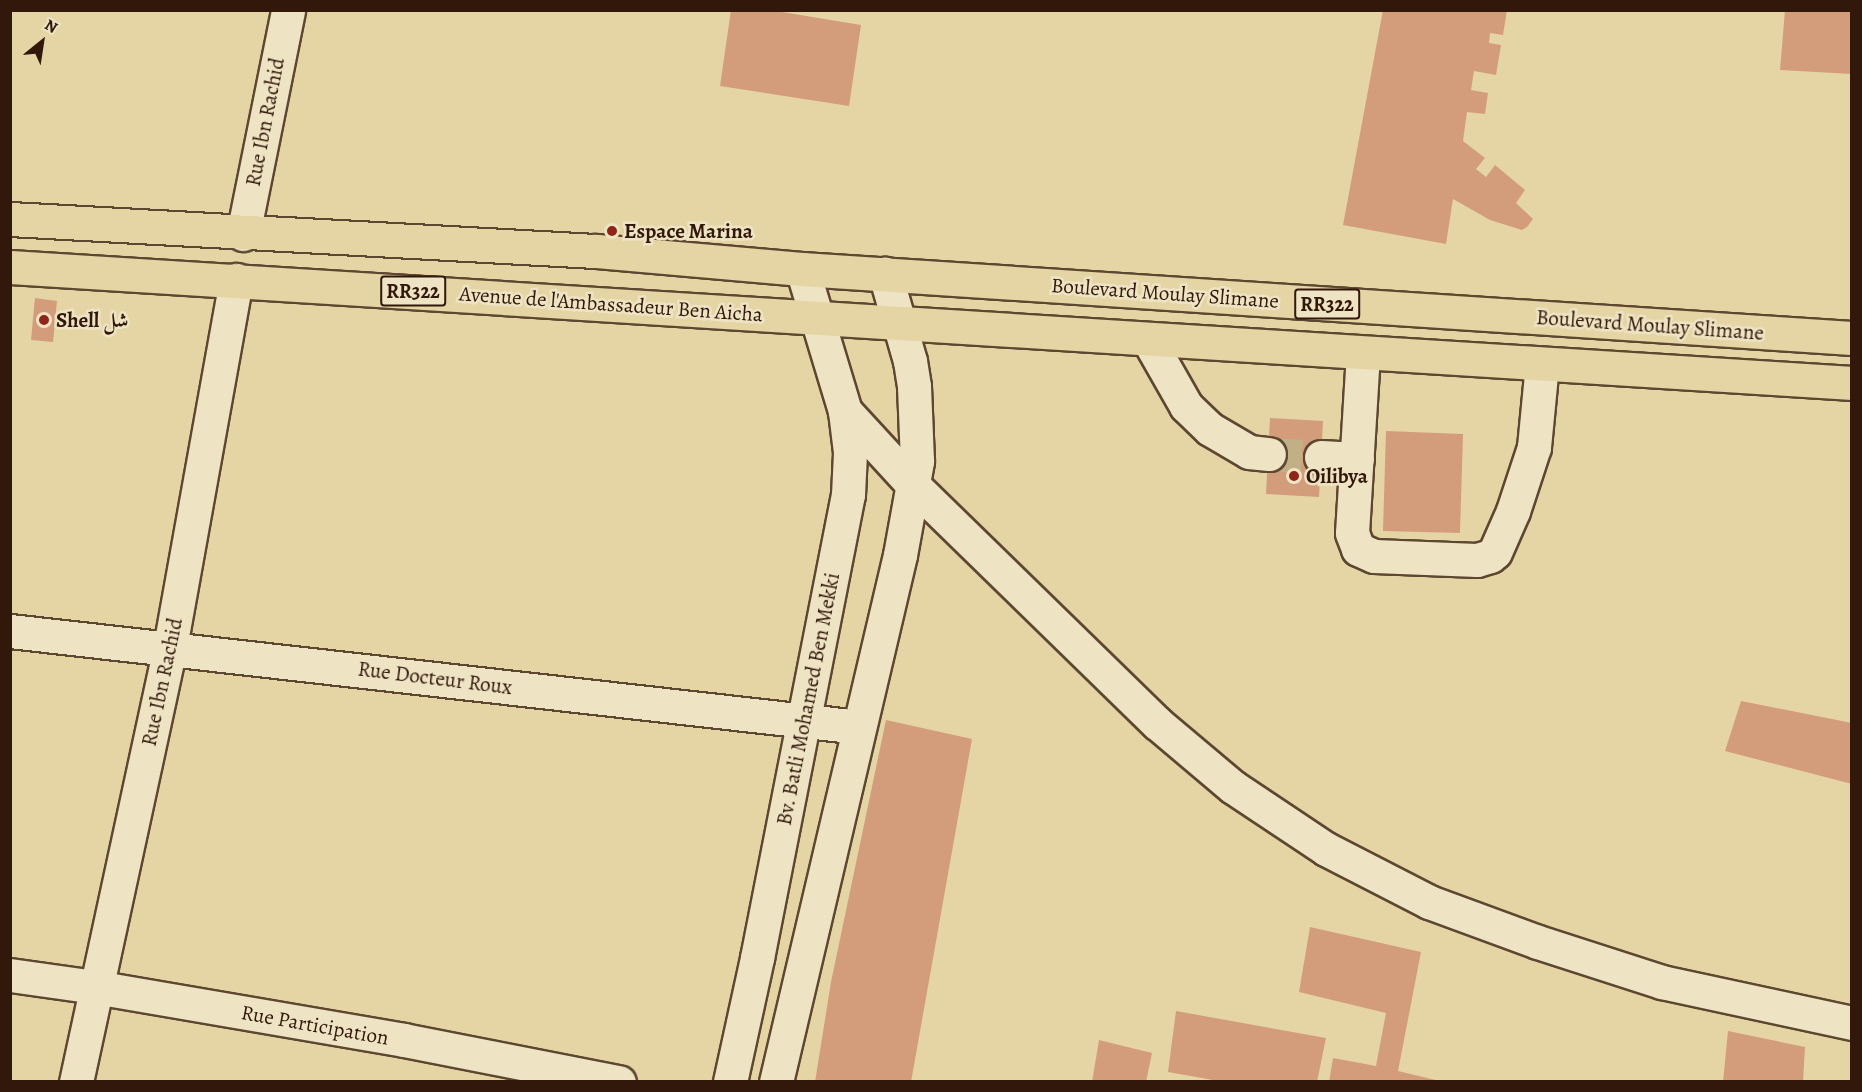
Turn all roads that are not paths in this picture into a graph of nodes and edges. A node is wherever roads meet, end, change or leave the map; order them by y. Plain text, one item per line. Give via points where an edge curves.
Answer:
1 (288, 10) edge
2 (10, 219) edge
3 (243, 234) junction
4 (10, 267) edge
5 (802, 269) junction
6 (885, 274) junction
7 (236, 280) junction
8 (816, 317) junction
9 (901, 324) junction
10 (1851, 338) edge
11 (1148, 339) junction
12 (1363, 353) junction
13 (1542, 364) junction
14 (1851, 383) edge
15 (845, 411) junction
16 (1269, 454) tunnel mouth
17 (1321, 457) tunnel mouth
18 (1357, 459) junction
19 (913, 485) junction
20 (10, 631) edge
21 (170, 647) junction
22 (805, 719) junction
23 (859, 727) junction
24 (10, 975) edge
25 (94, 987) junction
26 (1851, 1023) edge
27 (76, 1082) edge
28 (619, 1082) edge
29 (730, 1082) edge
30 (776, 1082) edge

1 - 3 street, Rue Ibn Rachid
2 - 3 main road, RR322
3 - 5 main road, RR322 via 597,251
4 - 7 main road, Avenue de l'Ambassadeur Ben Aicha / RR322
5 - 6 main road, Boulevard Moulay Slimane / RR322
5 - 8 street, Bv. Batli Mohamed Ben Mekki
6 - 9 street
6 - 10 main road, Boulevard Moulay Slimane / RR322
7 - 8 main road, Avenue de l'Ambassadeur Ben Aicha / RR322
7 - 21 street, Rue Ibn Rachid
8 - 9 main road, RR322
8 - 15 street, Bv. Batli Mohamed Ben Mekki
9 - 11 main road, RR322
9 - 19 street via 914,386 917,461
11 - 12 main road, RR322
11 - 16 street via 1186,406 1210,429 1249,453
12 - 13 main road, RR322
12 - 18 street
13 - 14 main road, RR322
13 - 18 street via 1534,447 1513,512 1490,556 1477,560 1374,556 1358,549 1352,533
15 - 19 street
15 - 22 street, Bv. Batli Mohamed Ben Mekki via 850,452 848,495
17 - 18 street
19 - 23 street
19 - 26 street via 1157,723 1233,787 1326,849 1429,902 1538,942 1662,982
20 - 21 street, Rue Docteur Roux
21 - 22 street, Rue Docteur Roux
21 - 25 street, Rue Ibn Rachid
22 - 23 street, Rue Docteur Roux
22 - 29 street, Bv. Batli Mohamed Ben Mekki
23 - 30 street
24 - 25 street, Rue Participation
25 - 27 street, Rue Ibn Rachid
25 - 28 street, Rue Participation via 404,1040

